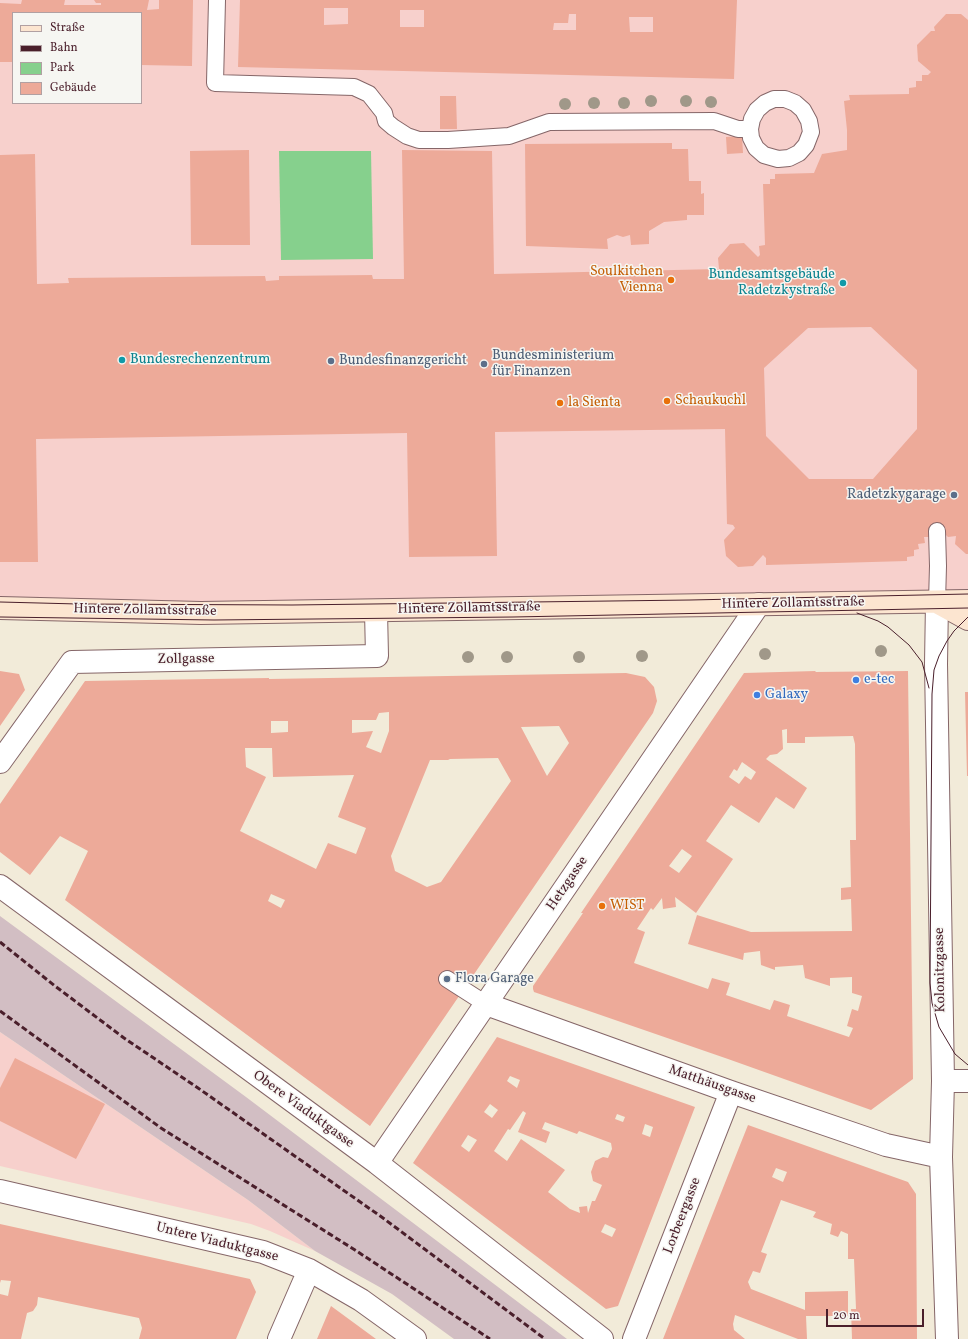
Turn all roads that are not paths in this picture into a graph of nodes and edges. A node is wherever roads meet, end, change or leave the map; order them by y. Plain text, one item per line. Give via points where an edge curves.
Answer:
1 (217, 0) edge
2 (750, 129) dead end
3 (937, 531) dead end
4 (968, 601) edge
5 (937, 602) junction
6 (759, 604) junction
7 (0, 608) edge
8 (376, 611) junction
9 (968, 619) edge
10 (0, 762) edge
11 (0, 886) edge
12 (447, 979) dead end
13 (486, 1004) junction
14 (968, 1081) edge
15 (943, 1082) junction
16 (731, 1092) junction
17 (941, 1158) junction
18 (377, 1163) junction
19 (0, 1191) edge
20 (309, 1270) junction
21 (279, 1339) edge
22 (415, 1339) edge
23 (602, 1339) edge
24 (634, 1339) edge
25 (947, 1339) edge

1 - 2 lane via 215,83 354,87 369,94 393,128 418,140 509,136 549,122 714,121 738,129
3 - 5 lane
4 - 5 street, Hintere Zollamtsstraße
5 - 6 street, Hintere Zollamtsstraße
5 - 9 street, Hintere Zollamtsstraße
5 - 15 street, Kolonitzgasse
6 - 8 street, Hintere Zollamtsstraße
6 - 13 street, Hetzgasse
7 - 8 street, Hintere Zollamtsstraße via 201,613
8 - 10 street, Zollgasse via 377,656 72,662
11 - 18 street, Obere Viaduktgasse
12 - 13 lane
13 - 16 street, Matthäusgasse
13 - 18 street, Hetzgasse
14 - 15 street
15 - 17 street, Kolonitzgasse
16 - 17 street, Matthäusgasse via 886,1145
16 - 24 street, Lorbeergasse
17 - 25 street, Kolonitzgasse
18 - 23 street, Obere Viaduktgasse
19 - 20 street, Untere Viaduktgasse via 263,1252
20 - 21 street
20 - 22 street, Untere Viaduktgasse via 361,1300

